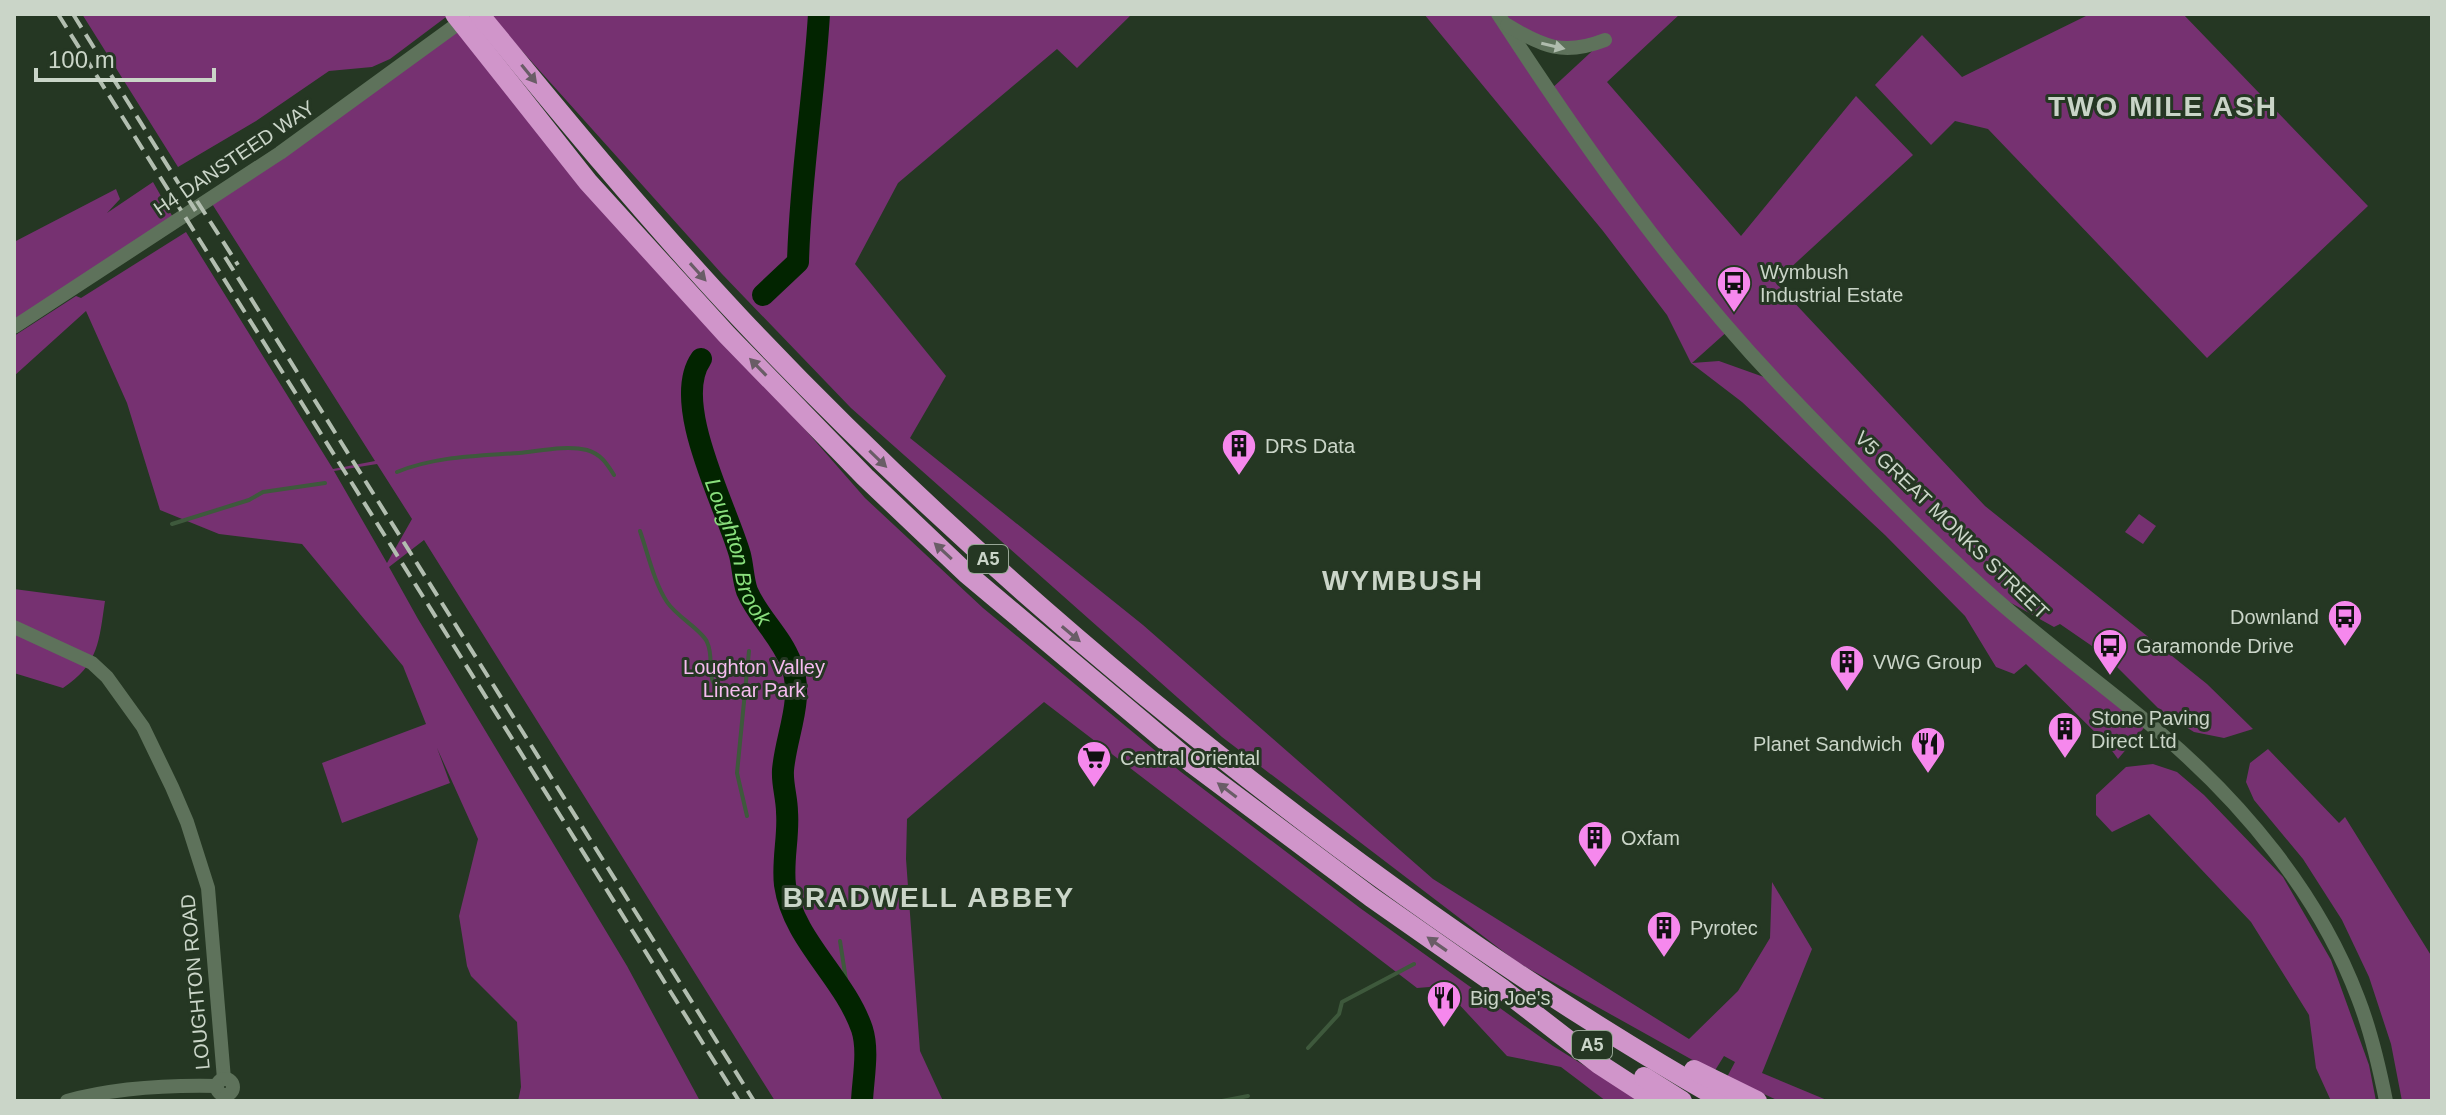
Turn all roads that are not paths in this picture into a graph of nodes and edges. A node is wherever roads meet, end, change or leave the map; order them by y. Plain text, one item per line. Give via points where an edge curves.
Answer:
1 (455, 14) edge
2 (470, 14) edge
3 (479, 14) edge
4 (1501, 18) edge
5 (1605, 40) dead end
6 (14, 327) edge
7 (14, 627) edge
8 (1501, 988) junction
9 (1580, 1013) junction
10 (223, 1090) edge
11 (67, 1101) edge
12 (1656, 1101) edge
13 (1682, 1101) edge
14 (1724, 1101) edge
15 (1757, 1101) edge
16 (2386, 1101) edge

8 -> 1 highway, A5 via 1193,764 966,573 727,335 588,182
2 - 6 street, H4 DANSTEED WAY via 280,153
3 -> 9 highway, A5 via 612,176 739,317 882,463 1042,609 1211,750 1373,874
4 -> 5 street via 1534,41 1560,49
4 - 16 street, V5 GREAT MONKS STREET via 1622,194 1778,382 1981,586 2161,734 2265,840 2337,950 2358,996
7 - 10 street, LOUGHTON ROAD via 92,663 107,677 143,727 172,787 208,888
8 - 12 highway
8 - 13 highway, A5
9 - 14 highway, A5
9 - 15 highway
10 - 11 street via 144,1090

